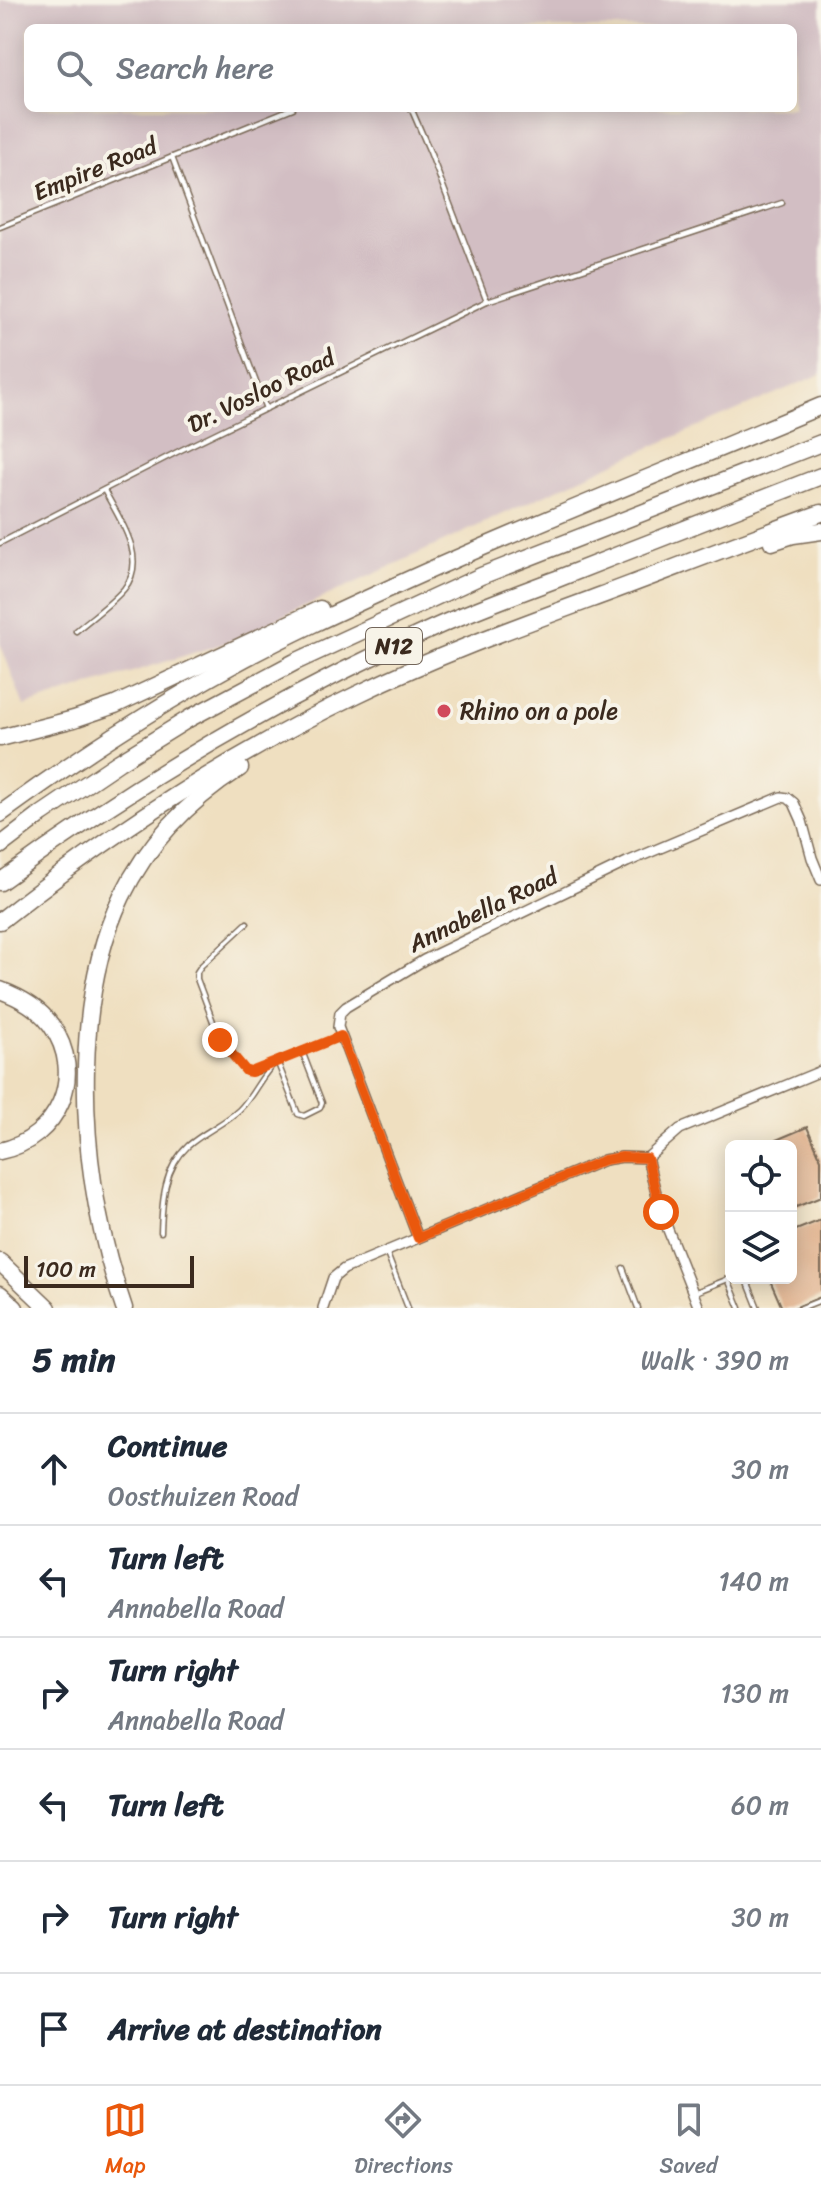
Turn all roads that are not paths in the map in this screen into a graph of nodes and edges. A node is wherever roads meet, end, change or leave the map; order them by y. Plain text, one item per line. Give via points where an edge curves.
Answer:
1 (283, 112) edge
2 (413, 112) edge
3 (172, 157) junction
4 (782, 203) dead end
5 (0, 227) edge
6 (487, 301) junction
7 (821, 406) edge
8 (266, 409) junction
9 (821, 443) edge
10 (821, 476) edge
11 (104, 490) junction
12 (821, 513) edge
13 (821, 531) edge
14 (0, 543) edge
15 (464, 554) junction
16 (650, 577) junction
17 (76, 631) dead end
18 (356, 695) junction
19 (0, 738) edge
20 (0, 814) edge
21 (0, 846) edge
22 (821, 880) edge
23 (0, 882) edge
24 (0, 921) edge
25 (247, 923) dead end
26 (0, 990) edge
27 (341, 1036) junction
28 (302, 1051) junction
29 (274, 1063) junction
30 (821, 1071) edge
31 (0, 1151) edge
32 (647, 1158) junction
33 (161, 1232) dead end
34 (418, 1238) junction
35 (386, 1252) junction
36 (0, 1262) edge
37 (623, 1268) dead end
38 (725, 1280) edge
39 (732, 1284) edge
40 (748, 1284) edge
41 (693, 1293) junction
42 (0, 1294) edge
43 (821, 1300) edge
44 (15, 1308) edge
45 (48, 1308) edge
46 (124, 1308) edge
47 (323, 1308) edge
48 (408, 1308) edge
49 (638, 1308) edge
50 (699, 1308) edge
51 (740, 1308) edge
52 (758, 1308) edge
53 (801, 1308) edge

1 - 3 lane, Empire Road
2 - 6 lane
3 - 5 lane, Empire Road
3 - 8 lane
4 - 6 lane, Dr. Vosloo Road
6 - 8 lane, Dr. Vosloo Road
7 - 15 highway
8 - 11 lane, Dr. Vosloo Road
9 - 21 highway, N12 via 481,576 295,662 119,762
10 - 23 highway, N12 via 440,624 351,666 158,774
11 - 14 lane, Dr. Vosloo Road
11 - 17 lane via 129,537 133,565 125,588
12 - 16 highway
13 - 16 highway
15 - 19 highway via 400,574 115,705
15 - 20 highway via 229,666
16 - 18 highway via 459,648
18 - 24 highway via 187,789
18 - 46 highway via 229,775 170,824 130,881 106,934 90,998 86,1104 95,1204
22 - 27 street, Annabella Road via 794,803 781,797 627,862 424,960 346,1007 338,1021
25 - 29 lane via 201,966 197,979 217,1033 246,1071
26 - 31 highway via 33,1007 51,1024 67,1070 63,1098 52,1119 29,1142
27 - 28 lane
27 - 34 street
28 - 29 lane
28 - 29 lane via 322,1107 304,1116 298,1114
29 - 33 lane via 238,1111 187,1147 170,1171
30 - 32 street via 688,1125
32 - 34 street via 604,1160
32 - 41 street via 661,1212
34 - 35 street
35 - 47 street via 335,1275
35 - 48 lane
36 - 45 highway
37 - 49 lane
38 - 41 lane
39 - 51 lane
40 - 52 lane
41 - 50 street
42 - 44 highway
43 - 53 lane

